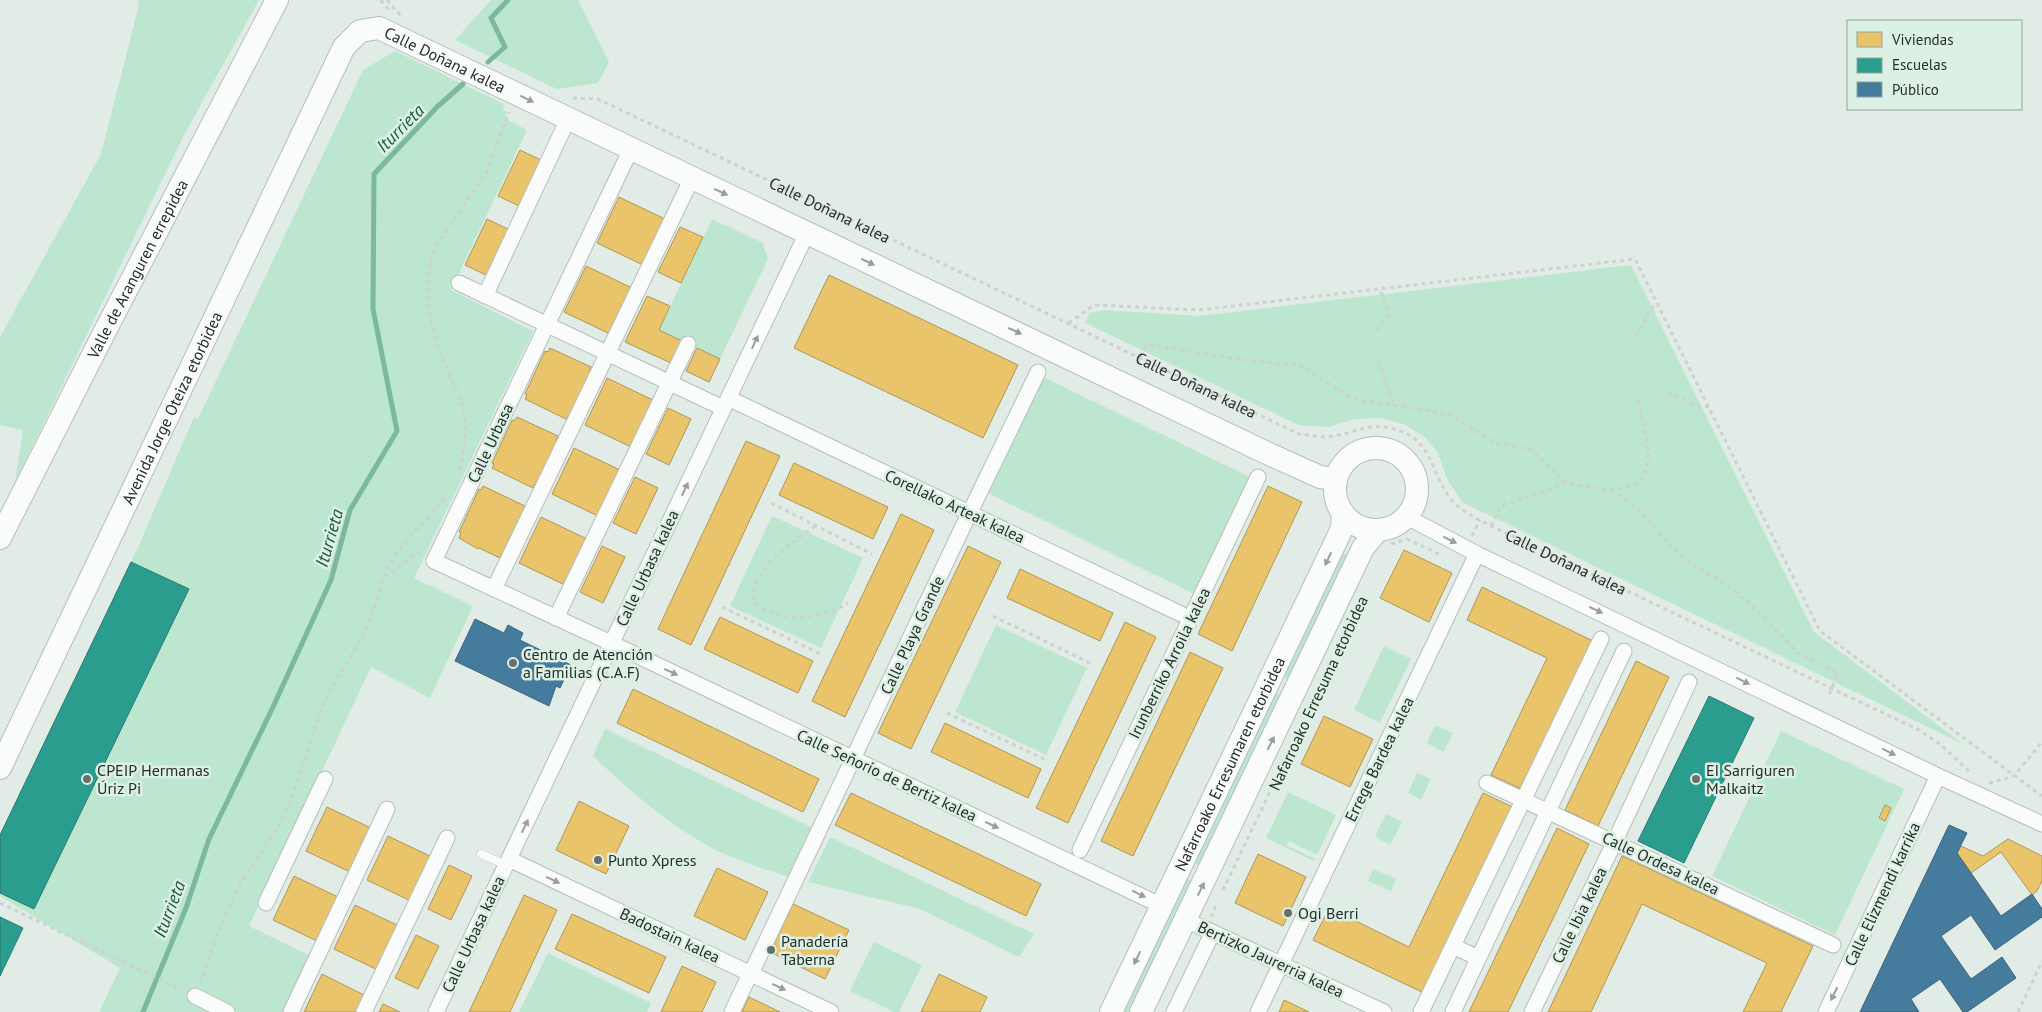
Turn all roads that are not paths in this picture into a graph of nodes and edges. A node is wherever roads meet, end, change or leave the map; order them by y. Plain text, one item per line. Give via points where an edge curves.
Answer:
1 (277, 0) edge
2 (344, 47) joint
3 (566, 109) junction
4 (631, 149) junction
5 (692, 178) junction
6 (807, 233) junction
7 (459, 284) dead end
8 (485, 296) junction
9 (546, 324) junction
10 (688, 344) dead end
11 (608, 353) junction
12 (1038, 372) dead end
13 (669, 382) junction
14 (726, 403) junction
15 (1258, 477) dead end
16 (1336, 479) junction
17 (1343, 513) junction
18 (1407, 517) junction
19 (0, 538) edge
20 (1382, 539) junction
21 (1474, 560) dead end
22 (494, 589) junction
23 (1181, 614) dead end
24 (556, 618) junction
25 (1600, 639) dead end
26 (612, 644) junction
27 (1624, 651) dead end
28 (1689, 682) dead end
29 (1568, 708) junction
30 (1592, 719) junction
31 (0, 768) edge
32 (1938, 776) junction
33 (325, 779) dead end
34 (1488, 783) dead end
35 (1524, 800) junction
36 (387, 809) dead end
37 (1548, 811) junction
38 (2042, 824) edge
39 (447, 838) dead end
40 (1615, 841) junction
41 (1080, 850) dead end
42 (481, 854) dead end
43 (508, 862) junction
44 (266, 904) dead end
45 (1162, 906) junction
46 (1186, 920) junction
47 (1211, 936) dead end
48 (1833, 945) dead end
49 (1453, 946) junction
50 (1478, 958) junction
51 (196, 996) road end
52 (227, 1012) edge
53 (291, 1012) edge
54 (364, 1012) edge
55 (436, 1012) edge
56 (732, 1012) edge
57 (831, 1012) edge
58 (1112, 1012) edge
59 (1142, 1012) edge
60 (1174, 1012) edge
61 (1258, 1012) edge
62 (1384, 1012) edge
63 (1421, 1012) edge
64 (1453, 1012) edge
65 (1532, 1012) edge
66 (1826, 1012) edge

1 - 19 street, Valle de Aranguren errepidea
2 -> 3 street, Calle Doñana kalea via 360,31 379,28
2 - 31 street, Avenida Jorge Oteiza etorbidea
3 - 4 street, Calle Doñana kalea
3 - 8 street
4 - 5 street, Calle Doñana kalea
4 - 9 street, Calle Urbasa
5 -> 6 street, Calle Doñana kalea
5 - 11 street
14 -> 6 street, Calle Urbasa kalea
6 -> 16 street, Calle Doñana kalea via 1269,454 1320,477
7 - 8 street
8 - 9 street
9 - 11 street
9 - 22 street, Calle Urbasa via 434,561
10 - 13 street
11 - 13 street
11 - 22 street
12 - 56 street, Calle Playa Grande
13 - 14 street
13 - 24 street
14 - 23 street, Corellako Arteak kalea
26 -> 14 street, Calle Urbasa kalea
15 - 41 street, Irunberriko Arroila kalea
16 - 17 street via 1337,500
16 - 18 street via 1344,462 1360,450 1381,448 1396,452 1406,459 1417,478 1418,494
17 - 20 street via 1357,526
17 -> 45 street, Nafarroako Erresumaren etorbidea via 1338,537
18 - 20 street
18 -> 32 street, Calle Doñana kalea via 1477,554
46 -> 20 street, Nafarroako Erresumaren etorbidea via 1363,548
21 - 61 street, Errege Bardea kalea
22 - 24 street
24 - 26 street
25 - 29 street
43 -> 26 street, Calle Urbasa kalea
26 -> 45 street, Calle Señorío de Bertiz kalea
27 - 30 street
28 - 40 street, Calle Ibia kalea
29 - 30 street
29 - 35 street
30 - 37 street
32 - 38 street, Calle Doñana kalea
32 -> 66 street, Calle Elizmendi karrika
33 - 44 street
34 - 35 street, Calle Ordesa kalea
35 - 37 street, Calle Ordesa kalea
35 - 49 street
36 - 53 street
37 - 40 street, Calle Ordesa kalea
37 - 50 street
39 - 54 street
40 - 48 street, Calle Ordesa kalea
40 - 65 street, Calle Ibia kalea
42 - 43 lane
43 - 55 street, Calle Urbasa kalea
43 -> 57 street, Badostain kalea
45 -> 58 street, Nafarroako Erresumaren etorbidea
46 - 59 street, Nafarroako Erresumaren etorbidea
46 - 62 street, Bertizko Jaurerria kalea
47 - 60 street
49 - 50 street
49 - 63 street
50 - 64 street
51 - 52 street

